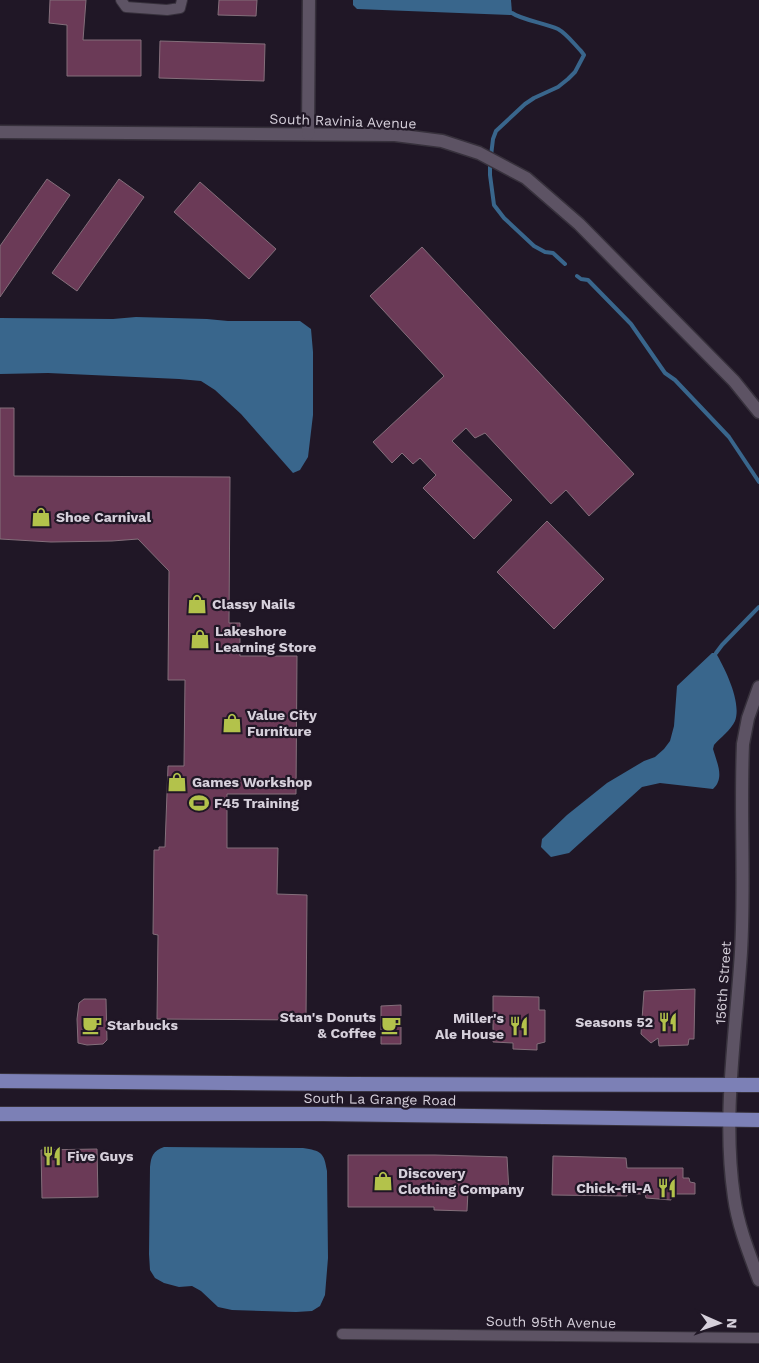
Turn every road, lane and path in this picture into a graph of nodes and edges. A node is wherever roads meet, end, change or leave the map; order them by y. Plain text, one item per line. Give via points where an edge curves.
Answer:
1 (121, 0) edge
2 (182, 0) edge
3 (309, 0) edge
4 (0, 132) edge
5 (308, 134) junction
6 (759, 412) edge
7 (759, 687) edge
8 (0, 1081) edge
9 (731, 1085) junction
10 (759, 1085) edge
11 (0, 1114) edge
12 (730, 1120) junction
13 (759, 1120) edge
14 (759, 1280) edge
15 (342, 1334) dead end
16 (759, 1338) edge

1 - 2 street via 126,6 167,10 180,8
3 - 5 street
4 - 5 street, South Ravinia Avenue
5 - 6 street, South Ravinia Avenue via 395,135 442,141 479,153 526,178 579,224 734,381
7 - 9 street, 156th Street via 743,744 741,951
8 - 9 highway, South La Grange Road
9 - 10 highway, South La Grange Road
9 - 12 street, 156th Street
11 - 12 highway, South La Grange Road via 332,1114
12 - 13 highway, South La Grange Road
12 - 14 street, 156th Street via 734,1197 741,1231
15 - 16 street, South 95th Avenue

